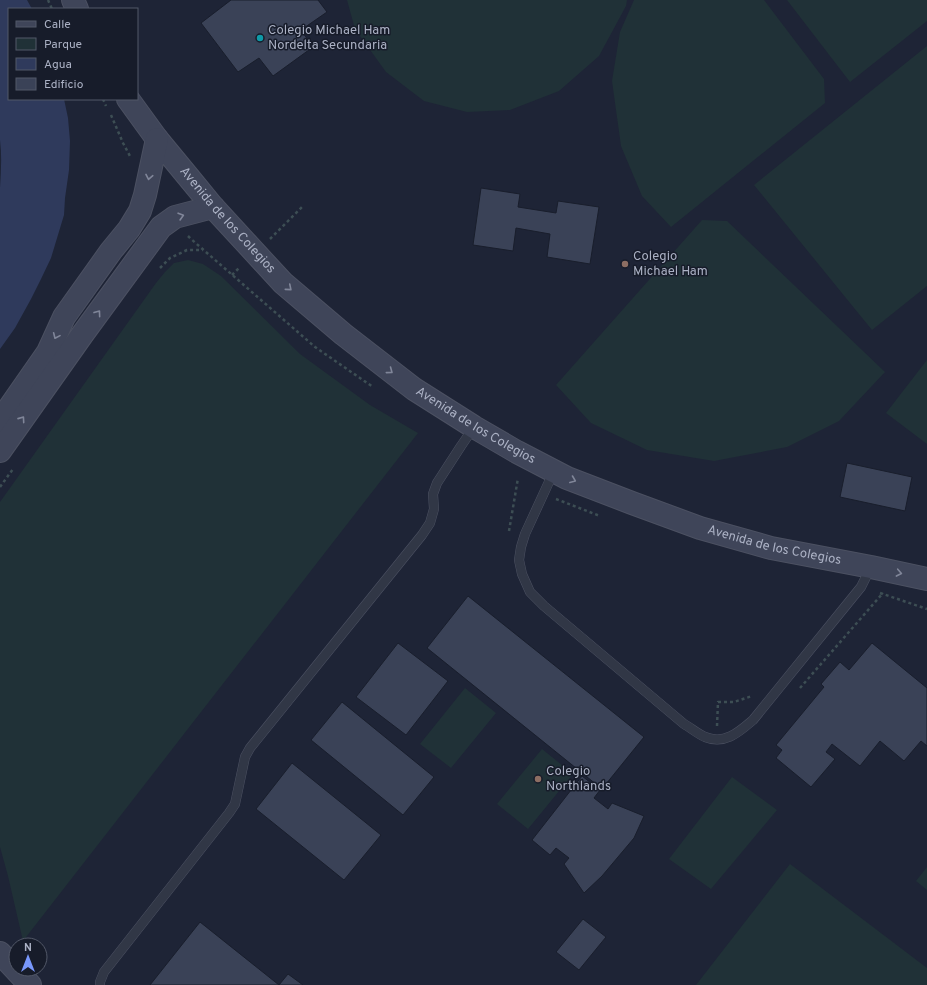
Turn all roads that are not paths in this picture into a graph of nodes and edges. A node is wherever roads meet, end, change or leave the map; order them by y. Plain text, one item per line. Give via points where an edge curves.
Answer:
1 (129, 100) edge
2 (157, 139) junction
3 (213, 207) junction
4 (0, 421) edge
5 (474, 427) junction
6 (0, 451) edge
7 (554, 471) junction
8 (871, 567) junction
9 (927, 579) edge
10 (2, 953) edge
11 (30, 985) edge
12 (100, 985) edge

1 - 2 street, Avenida de los Colegios
2 - 3 street, Avenida de los Colegios
2 -> 4 street via 140,211 64,317 48,352
3 -> 5 street, Avenida de los Colegios via 283,283 343,334 414,389
6 -> 3 street via 161,227 175,217
5 - 7 street, Avenida de los Colegios
5 - 12 lane via 437,483 433,494 434,508 426,529 250,748 245,757 234,804 104,972
7 -> 8 street, Avenida de los Colegios via 700,528 771,548
7 - 8 lane via 521,547 519,560 530,592 684,724 705,737 726,738 753,720 861,587
8 -> 9 street, Avenida de los Colegios
10 - 11 street

